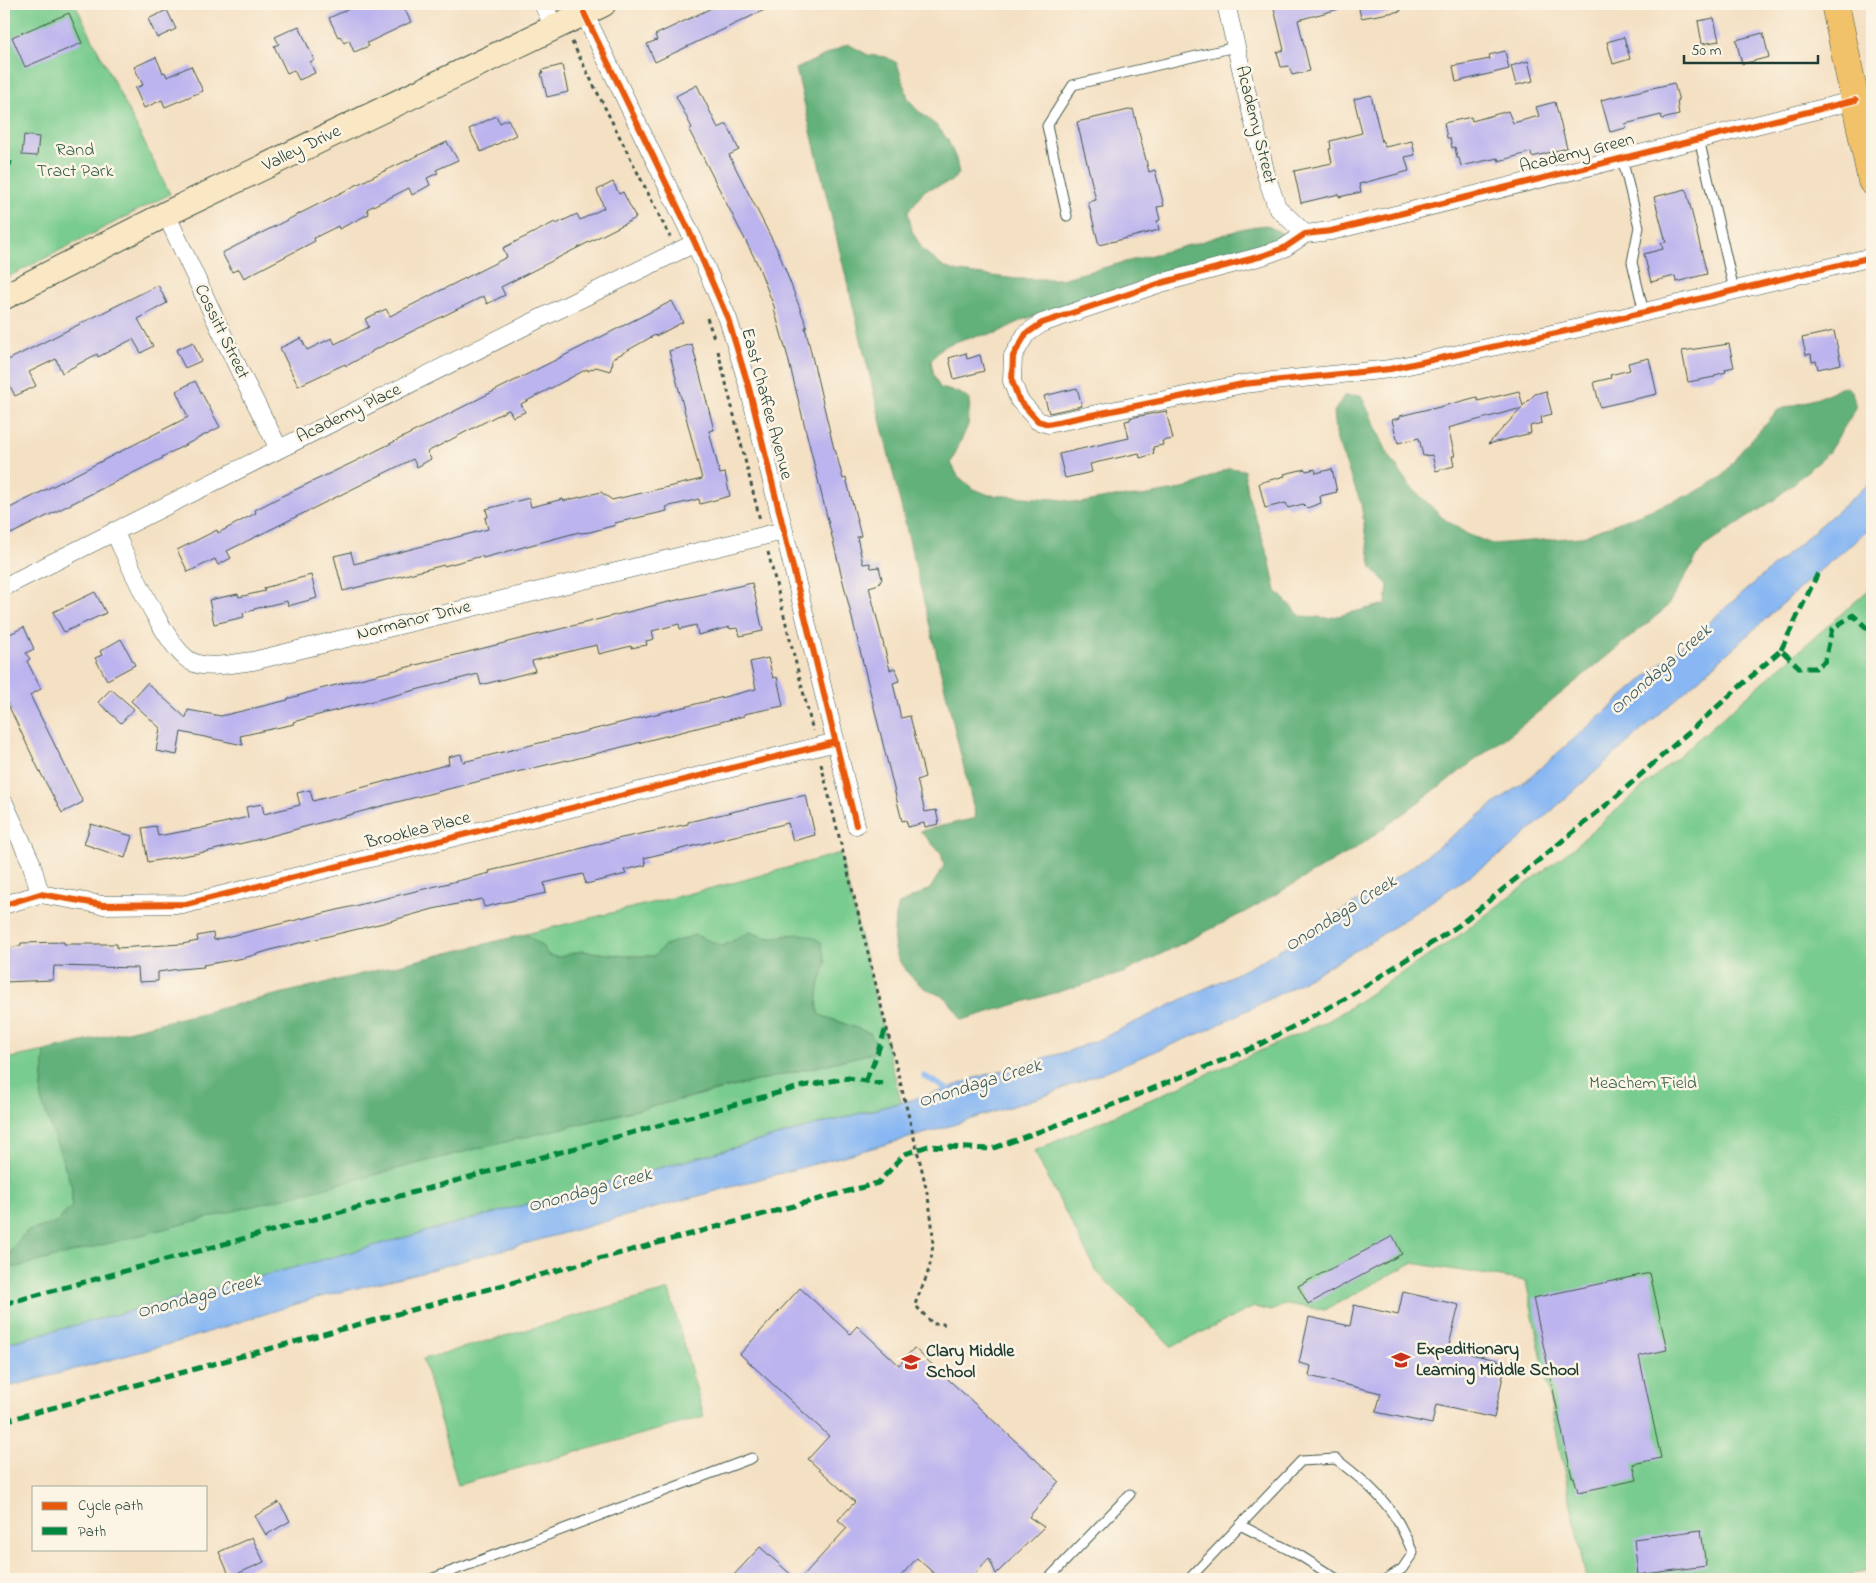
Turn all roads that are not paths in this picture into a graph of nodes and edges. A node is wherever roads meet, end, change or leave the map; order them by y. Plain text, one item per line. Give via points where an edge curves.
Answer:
1 (543, 4) edge
2 (1226, 4) edge
3 (1835, 4) edge
4 (593, 8) edge
5 (554, 27) junction
6 (1235, 47) junction
7 (1856, 100) junction
8 (1699, 139) junction
9 (1622, 158) junction
10 (1872, 182) edge
11 (166, 214) junction
12 (1067, 216) dead end
13 (1305, 234) junction
14 (695, 243) junction
15 (1872, 257) edge
16 (1734, 290) junction
17 (4, 297) edge
18 (1644, 312) junction
19 (279, 448) junction
20 (114, 531) junction
21 (783, 531) junction
22 (4, 587) edge
23 (836, 742) junction
24 (4, 803) edge
25 (856, 825) dead end
26 (40, 894) junction
27 (4, 905) edge
28 (752, 1458) dead end
29 (1130, 1494) dead end
30 (1240, 1525) junction
31 (431, 1579) edge
32 (1048, 1579) edge
33 (1189, 1579) edge
34 (1337, 1579) edge
35 (1386, 1579) edge

1 - 5 street
2 - 6 street, Academy Street
3 - 7 main road
4 - 5 main road, Valley Drive
4 - 14 street, East Chaffee Avenue
5 - 11 main road, Valley Drive
6 - 12 lane via 1073,85 1047,126
6 - 13 street, Academy Street via 1266,175 1277,207
7 - 8 street, Academy Green
7 - 10 main road
8 - 9 street, Academy Green
8 - 16 lane
9 - 13 street, Academy Green via 1331,231
9 - 18 lane via 1638,227 1632,262
11 - 17 main road, Valley Drive
11 - 19 street, Cossitt Street
13 - 18 street via 1284,248 1262,256 1161,283 1042,323 1026,334 1014,356 1012,381 1019,400 1038,421 1048,424 1243,384 1390,369
14 - 19 street, Academy Place
14 - 21 street, East Chaffee Avenue via 728,319 749,388
15 - 16 street
16 - 18 street
19 - 20 street, Academy Place
20 - 21 street, Normanor Drive via 160,625 192,662 208,666 253,660
20 - 22 street, Academy Place
21 - 23 street, East Chaffee Avenue
23 - 25 street, East Chaffee Avenue
23 - 26 street, Brooklea Place via 186,904 103,905
24 - 26 street via 31,862
26 - 27 street, Brooklea Place
28 - 31 lane
29 - 32 lane
30 - 33 lane
30 - 34 lane
30 - 35 lane via 1301,1461 1336,1459 1364,1480 1382,1499 1413,1552 1402,1568

